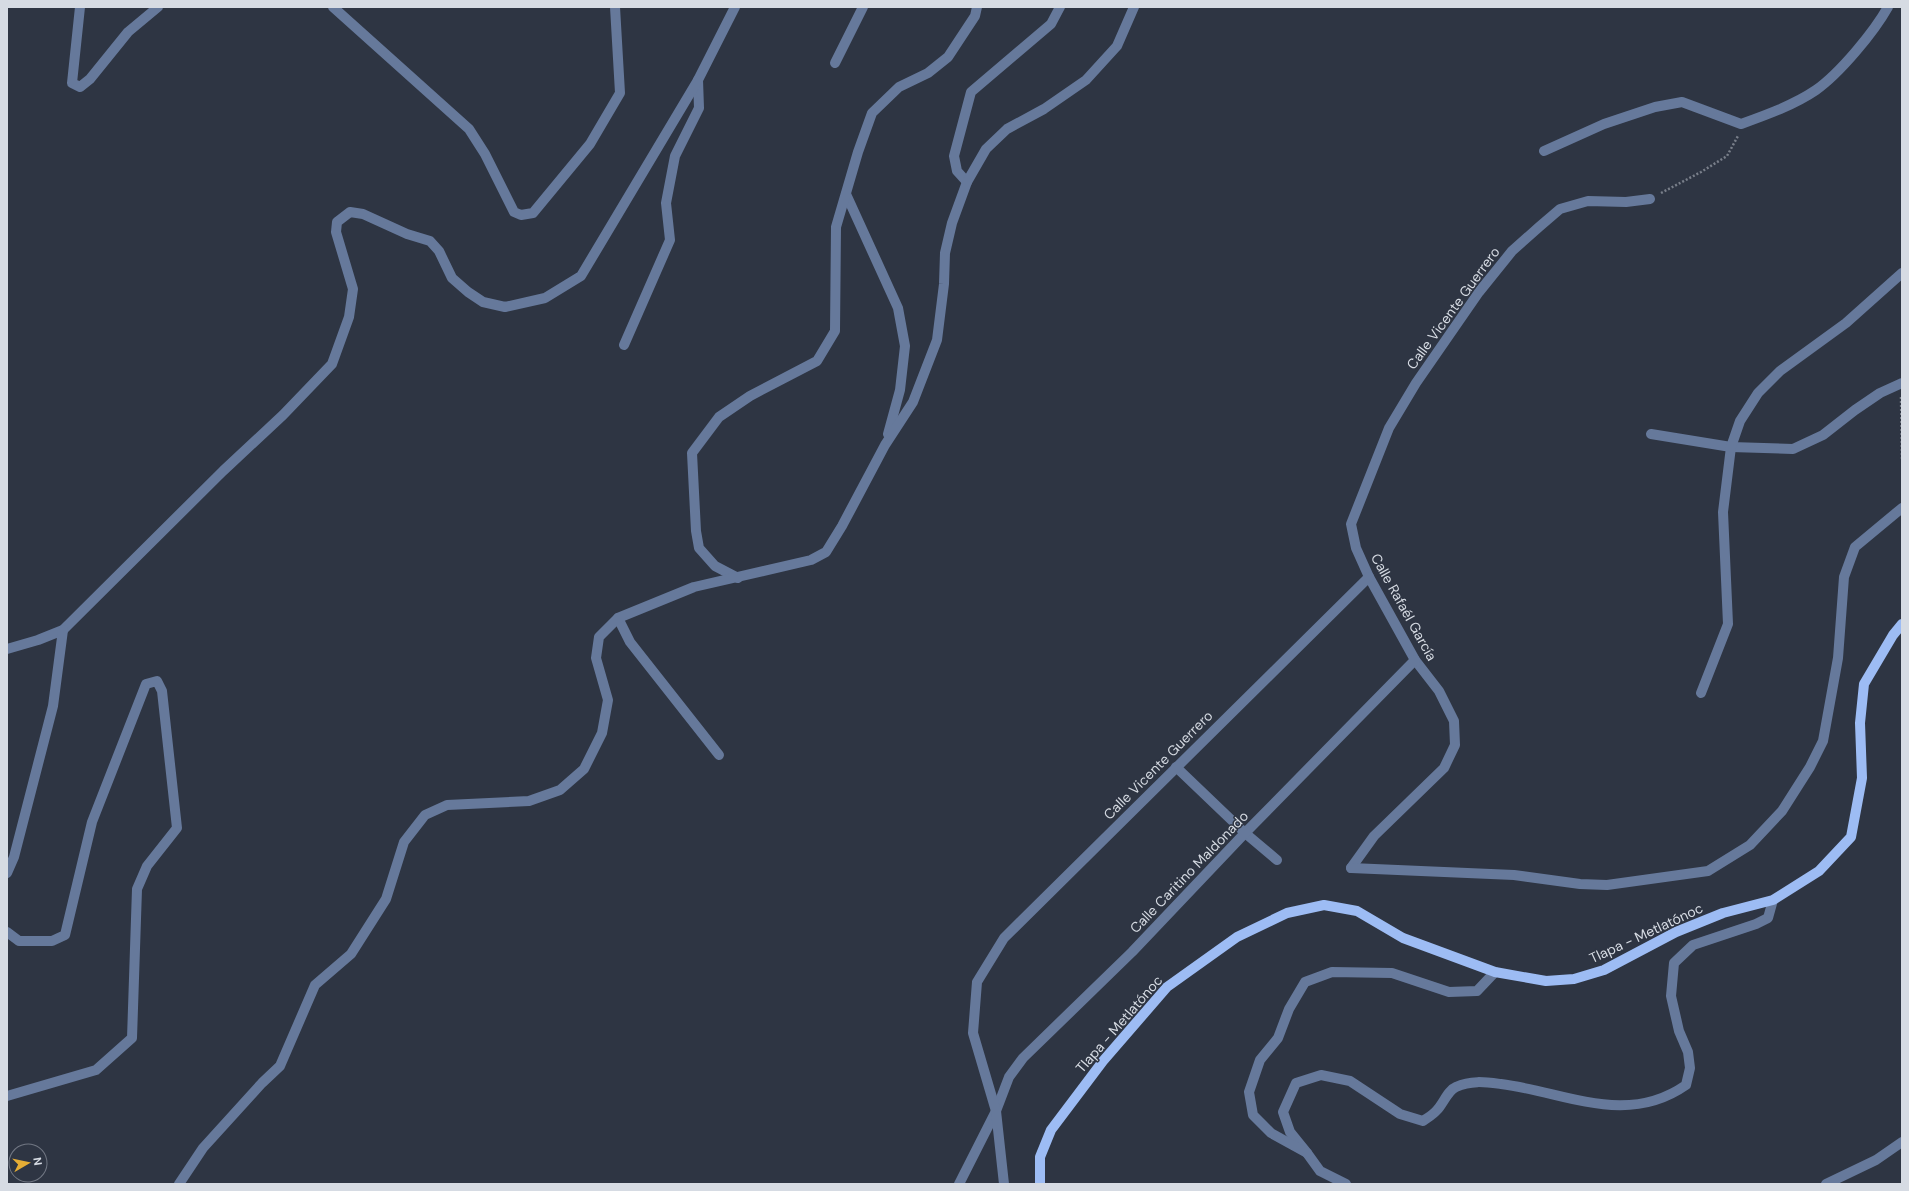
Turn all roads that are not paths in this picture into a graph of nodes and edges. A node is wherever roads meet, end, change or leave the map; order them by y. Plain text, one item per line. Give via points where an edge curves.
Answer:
1 (80, 7) edge
2 (158, 7) edge
3 (333, 7) edge
4 (615, 7) edge
5 (736, 7) edge
6 (863, 7) edge
7 (977, 7) edge
8 (1060, 7) edge
9 (1134, 7) edge
10 (1888, 7) edge
11 (835, 63) dead end
12 (698, 80) junction
13 (1544, 151) dead end
14 (967, 182) junction
15 (846, 194) junction
16 (1650, 199) road end
17 (1902, 273) edge
18 (624, 345) dead end
19 (1902, 383) edge
20 (1651, 434) dead end
21 (884, 446) junction
22 (1731, 447) junction
23 (1902, 508) edge
24 (1351, 524) joint
25 (1369, 577) junction
26 (738, 578) junction
27 (618, 618) junction
28 (1902, 624) edge
29 (63, 630) junction
30 (7, 649) edge
31 (1415, 660) junction
32 (1701, 693) dead end
33 (719, 755) dead end
34 (1176, 767) junction
35 (1245, 833) junction
36 (1277, 860) dead end
37 (7, 873) edge
38 (1773, 900) junction
39 (7, 932) edge
40 (1495, 972) junction
41 (7, 1096) edge
42 (996, 1111) junction
43 (1902, 1142) edge
44 (1307, 1153) junction
45 (179, 1184) edge
46 (959, 1184) edge
47 (1004, 1184) edge
48 (1040, 1184) edge
49 (1346, 1184) edge
50 (1826, 1184) edge

1 - 2 street via 72,83 80,87 90,79 128,32
3 - 4 street via 470,129 486,154 514,212 521,215 533,213 590,144 620,93
5 - 12 street
6 - 11 street
7 - 15 street via 948,57 928,73 899,86 872,113
8 - 14 street via 1051,24 971,92 954,156 957,171
9 - 14 street via 1117,46 1086,80 1044,109 1007,128 986,149
10 - 13 street via 1880,21 1842,66 1816,90 1771,113 1741,124 1682,102 1655,106 1604,124
12 - 18 street via 699,108 675,156 666,203 670,240
12 - 29 street via 581,276 545,298 505,307 483,302 452,278 439,251 430,241 407,234 363,214 350,212 341,218 337,222 336,232 353,289 349,317 332,364
14 - 21 street via 952,223 945,253 938,340 913,402
15 - 21 street via 898,308 905,346 900,390
15 - 26 street via 836,227 835,331 818,361 750,396 719,417 692,453 699,548 715,566
16 - 24 street, Calle Vicente Guerrero via 1626,202 1588,201 1560,209 1512,251 1479,292 1416,383 1389,428
17 - 22 street via 1846,323 1780,371 1758,392 1740,421
19 - 22 street via 1880,393 1823,436 1793,449
20 - 22 street
21 - 26 street via 826,552 811,560
22 - 32 street via 1723,512 1728,624
23 - 31 street, Calle Rafaél García via 1855,548 1844,577 1838,658 1823,741 1810,767 1782,811 1750,845 1708,870 1607,885 1514,875 1351,868 1374,836 1444,768 1455,745 1454,721 1439,691
24 - 25 street, Calle Rafaél García via 1356,548
25 - 31 street, Calle Rafaél García
25 - 34 street, Calle Vicente Guerrero
26 - 27 street via 694,587
27 - 33 street via 630,642
27 - 45 street via 599,637 596,658 608,700 602,733 584,769 560,790 529,801 447,805 425,815 404,842 386,899 355,948 315,985 280,1066 203,1148
28 - 38 main road, Tlapa - Metlatónoc via 1864,684 1860,723 1862,778 1851,837 1819,871
29 - 30 street
29 - 37 street via 53,706 14,858
31 - 35 street, Calle Caritino Maldonado
34 - 35 street
34 - 42 street, Calle Vicente Guerrero via 1004,938 977,982 972,1033
35 - 36 street
35 - 42 street, Calle Caritino Maldonado via 1132,952 1023,1058 1009,1077
38 - 40 main road, Tlapa - Metlatónoc via 1723,913 1676,932 1604,970 1574,979 1546,981
38 - 44 street via 1768,918 1693,945 1674,963 1671,996 1679,1031 1688,1052 1690,1068 1686,1085 1671,1095 1635,1105 1598,1105 1521,1086 1477,1081 1455,1087 1436,1111 1423,1121 1400,1114 1350,1081 1321,1075 1296,1083 1283,1112 1290,1132
39 - 41 street via 19,941 52,941 65,935 92,822 146,684 157,681 162,692 176,828 148,866 137,889 132,1038 96,1070
40 - 44 street via 1477,991 1449,992 1392,973 1332,972 1305,982 1289,1009 1278,1038 1260,1060 1249,1092 1253,1115 1271,1133
40 - 48 main road, Tlapa - Metlatónoc via 1403,938 1357,911 1324,905 1287,913 1237,937 1167,987 1103,1062 1051,1130 1040,1157
42 - 46 street, Calle Caritino Maldonado
42 - 47 street
43 - 50 street via 1876,1160
44 - 49 street via 1320,1171

